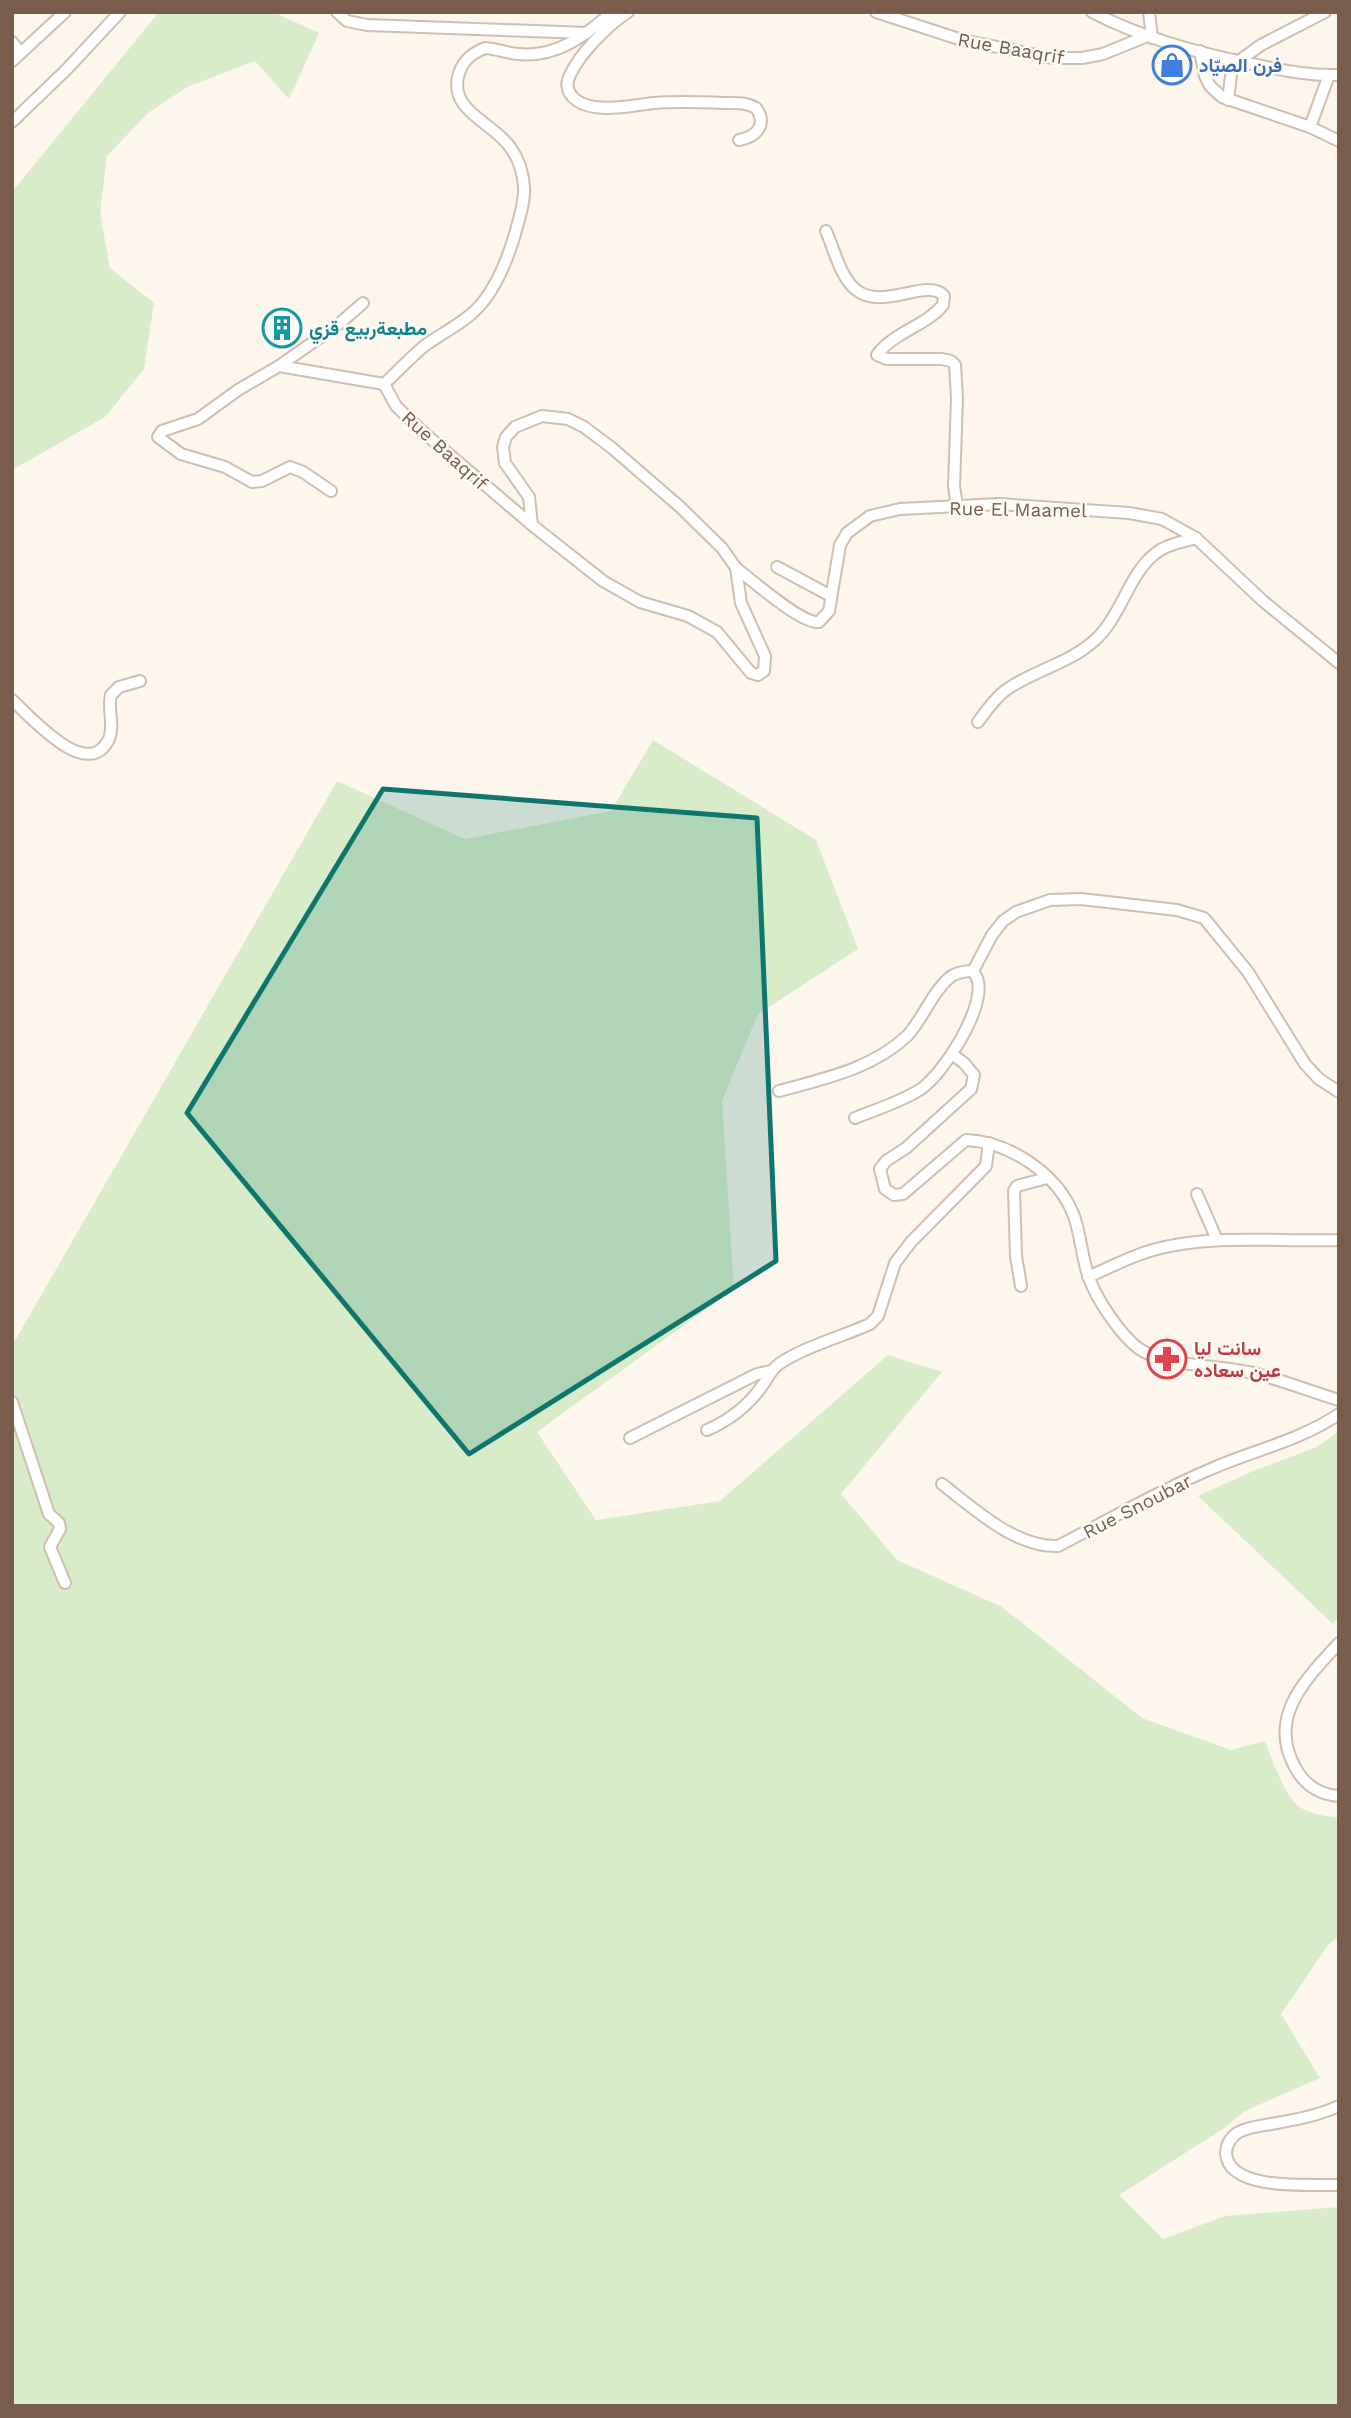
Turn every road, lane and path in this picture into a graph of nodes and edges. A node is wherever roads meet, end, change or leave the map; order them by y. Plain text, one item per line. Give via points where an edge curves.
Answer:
1 (65, 12) edge
2 (120, 12) edge
3 (337, 12) edge
4 (612, 12) edge
5 (628, 12) edge
6 (876, 12) edge
7 (1092, 12) edge
8 (1149, 12) edge
9 (1325, 12) edge
10 (587, 33) junction
11 (1150, 37) junction
12 (12, 42) edge
13 (1200, 51) junction
14 (21, 53) junction
15 (1236, 60) junction
16 (12, 61) edge
17 (1334, 75) edge
18 (1228, 100) junction
19 (12, 122) edge
20 (1310, 127) junction
21 (738, 140) dead end
22 (1339, 141) edge
23 (826, 231) dead end
24 (363, 303) dead end
25 (279, 366) junction
26 (384, 384) junction
27 (331, 491) dead end
28 (957, 506) junction
29 (532, 525) junction
30 (1196, 538) junction
31 (777, 567) dead end
32 (736, 568) junction
33 (831, 596) junction
34 (1339, 663) edge
35 (140, 681) dead end
36 (12, 700) edge
37 (978, 722) dead end
38 (973, 971) junction
39 (953, 1055) junction
40 (779, 1091) dead end
41 (1339, 1092) edge
42 (855, 1118) dead end
43 (989, 1143) junction
44 (1046, 1178) junction
45 (1196, 1194) dead end
46 (1217, 1240) junction
47 (1339, 1240) edge
48 (1088, 1277) junction
49 (1021, 1286) dead end
50 (771, 1371) junction
51 (1339, 1400) edge
52 (12, 1402) edge
53 (1339, 1414) edge
54 (707, 1430) dead end
55 (630, 1438) dead end
56 (942, 1484) dead end
57 (65, 1583) dead end
58 (1339, 1643) edge
59 (1339, 1796) edge
60 (1339, 2106) edge
61 (1339, 2185) edge

1 - 14 street
2 - 19 street
3 - 10 street via 347,21 367,25
4 - 10 street
5 - 21 street via 601,34 572,70 567,88 574,99 601,108 676,102 751,105 760,112 759,130
6 - 11 street, Rue Baaqrif via 962,40 1052,58 1103,54
7 - 11 street
8 - 11 street
9 - 15 street
10 - 26 street via 546,52 518,54 485,48 462,66 457,90 466,109 502,138 518,159 524,190 520,213 503,268 482,303
11 - 13 street
12 - 14 street
13 - 15 street
13 - 18 street via 1210,86
14 - 16 street
15 - 17 street via 1296,73
15 - 18 street
17 - 20 street
18 - 20 street
20 - 22 street
23 - 28 street via 843,271 860,293 887,298 929,289 944,296 943,305 933,315 877,355 942,359 955,365
24 - 25 street
25 - 26 street
25 - 27 street via 198,419 162,431 158,437 181,454 225,467 252,482 290,467
26 - 29 street, Rue Baaqrif via 396,406 422,432
28 - 30 street, Rue El Maamel via 999,504 1147,515
28 - 33 street, Rue El Maamel via 886,510 857,524 840,545
29 - 32 street via 529,497 505,463 503,447 515,427 542,416 557,416 584,427 612,447 702,527
29 - 32 street, Rue Baaqrif via 627,596 688,616 717,632 746,669 758,675 766,661 741,603
30 - 34 street, Rue El Maamel
30 - 37 street via 1155,553 1096,640 1006,690
31 - 33 street
32 - 33 street, Rue El Maamel via 813,623 826,616
35 - 36 street via 119,687 111,695 111,733 103,747 91,753 81,754 63,745
38 - 39 street via 978,981 977,999
38 - 40 street via 947,979 907,1036 886,1052 843,1073
38 - 41 street via 1003,921 1050,900 1177,910 1204,918 1248,972 1305,1064
39 - 42 street via 922,1089
39 - 43 street via 974,1075 971,1089 886,1161 880,1169 885,1189 903,1194 966,1140
43 - 44 street via 1024,1158
43 - 50 street via 986,1166 895,1263 878,1316
44 - 48 street via 1073,1214
44 - 49 street via 1017,1186 1014,1191
45 - 46 street
46 - 47 street
46 - 48 street via 1149,1251
48 - 51 street via 1125,1335 1144,1352 1258,1374
50 - 54 street via 735,1415
50 - 55 street
52 - 57 street via 49,1514 59,1523 50,1547
53 - 56 street, Rue Snoubar via 1308,1433 1162,1490 1058,1546 1012,1534
58 - 59 street via 1306,1679 1284,1726 1286,1744 1301,1778 1316,1791
60 - 61 street via 1314,2116 1241,2131 1230,2140 1226,2153 1231,2166 1249,2179

